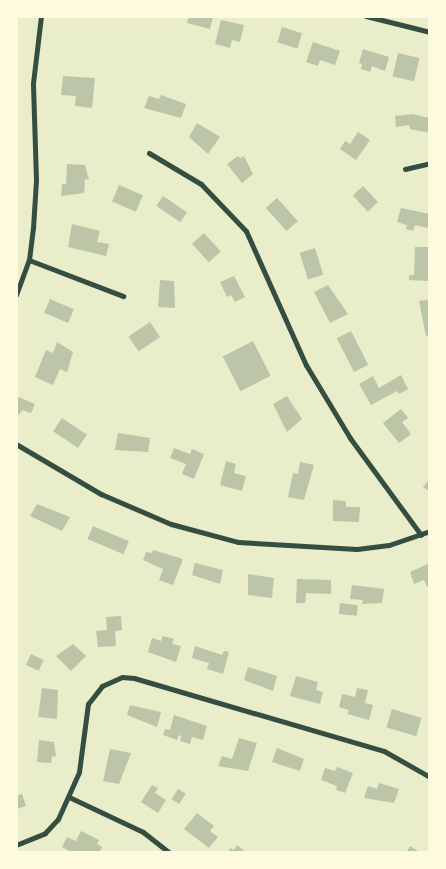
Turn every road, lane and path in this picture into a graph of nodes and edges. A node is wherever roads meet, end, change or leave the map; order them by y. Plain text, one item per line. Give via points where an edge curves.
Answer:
1 (41, 16) edge
2 (366, 16) edge
3 (430, 32) edge
4 (148, 153) dead end
5 (430, 163) edge
6 (405, 169) dead end
7 (28, 260) junction
8 (16, 295) edge
9 (123, 296) dead end
10 (16, 444) edge
11 (430, 531) edge
12 (421, 535) junction
13 (430, 777) edge
14 (68, 797) junction
15 (16, 845) edge
16 (170, 853) edge

1 - 7 street via 33,83 36,180
2 - 3 street
4 - 12 street via 201,184 246,232 306,365 350,438
5 - 6 street
7 - 8 street
7 - 9 street
10 - 12 street via 101,494 172,524 238,542 357,549 389,545
11 - 12 street
13 - 14 street via 384,751 128,677 102,686 88,704 84,746
14 - 15 street via 50,829
14 - 16 street via 143,832

